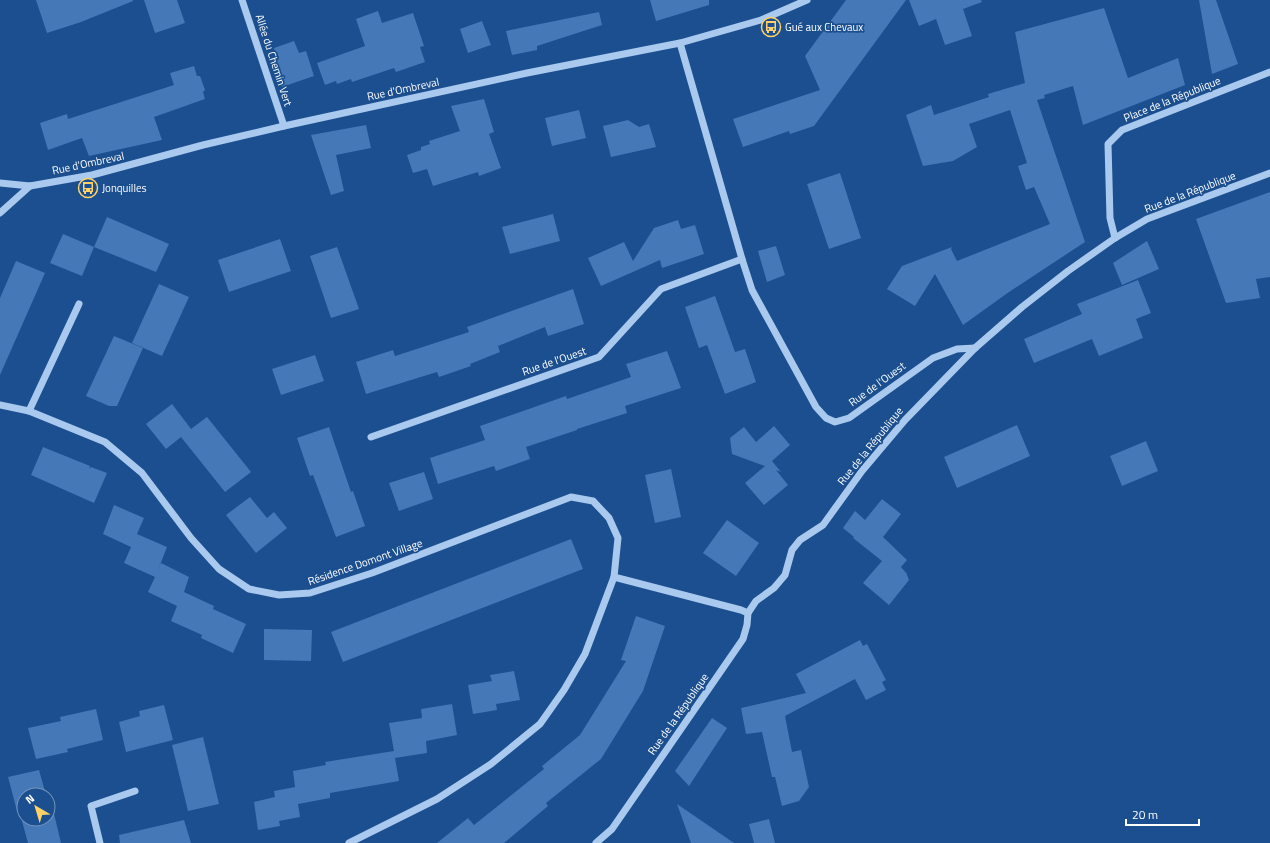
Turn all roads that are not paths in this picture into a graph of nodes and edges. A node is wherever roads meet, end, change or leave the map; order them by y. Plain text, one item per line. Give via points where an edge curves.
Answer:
1 (242, 0) edge
2 (808, 0) edge
3 (680, 43) junction
4 (1270, 72) edge
5 (284, 126) junction
6 (1270, 173) edge
7 (0, 183) edge
8 (30, 186) junction
9 (0, 213) edge
10 (1115, 238) junction
11 (742, 259) junction
12 (79, 304) dead end
13 (976, 348) junction
14 (0, 405) edge
15 (30, 412) junction
16 (371, 437) dead end
17 (614, 577) junction
18 (748, 613) junction
19 (135, 791) dead end
20 (100, 843) edge
21 (349, 843) edge
22 (596, 843) edge

1 - 5 street, Allée du Chemin Vert
2 - 3 street, Rue d'Ombreval via 761,20
3 - 5 street, Rue d'Ombreval via 527,73
3 - 11 street, Rue de l'Ouest
4 - 10 street, Place de la République via 1122,130 1108,144 1110,218
5 - 8 street, Rue d'Ombreval via 92,175
6 - 10 street, Rue de la République via 1147,219
7 - 8 street, Rue d'Ombreval
8 - 9 street
10 - 13 street, Rue de la République via 1028,302
11 - 13 street, Rue de l'Ouest via 752,290 816,407 826,418 835,422 849,418 933,358 957,349
11 - 16 street, Rue de l'Ouest via 661,289 599,357
12 - 15 street
13 - 18 street, Rue de la République via 905,420 862,470 823,525 800,540 792,550 785,574 774,588 756,601
14 - 15 street, Résidence Domont Village
15 - 17 street, Résidence Domont Village via 104,442 142,473 191,538 219,569 249,589 279,595 310,593 372,573 571,497 594,501 609,518 618,538
17 - 18 street
17 - 21 street, Résidence Domont Village via 585,654 540,724 491,764 437,799
18 - 22 street, Rue de la République via 743,639 612,829
19 - 20 street via 91,806

